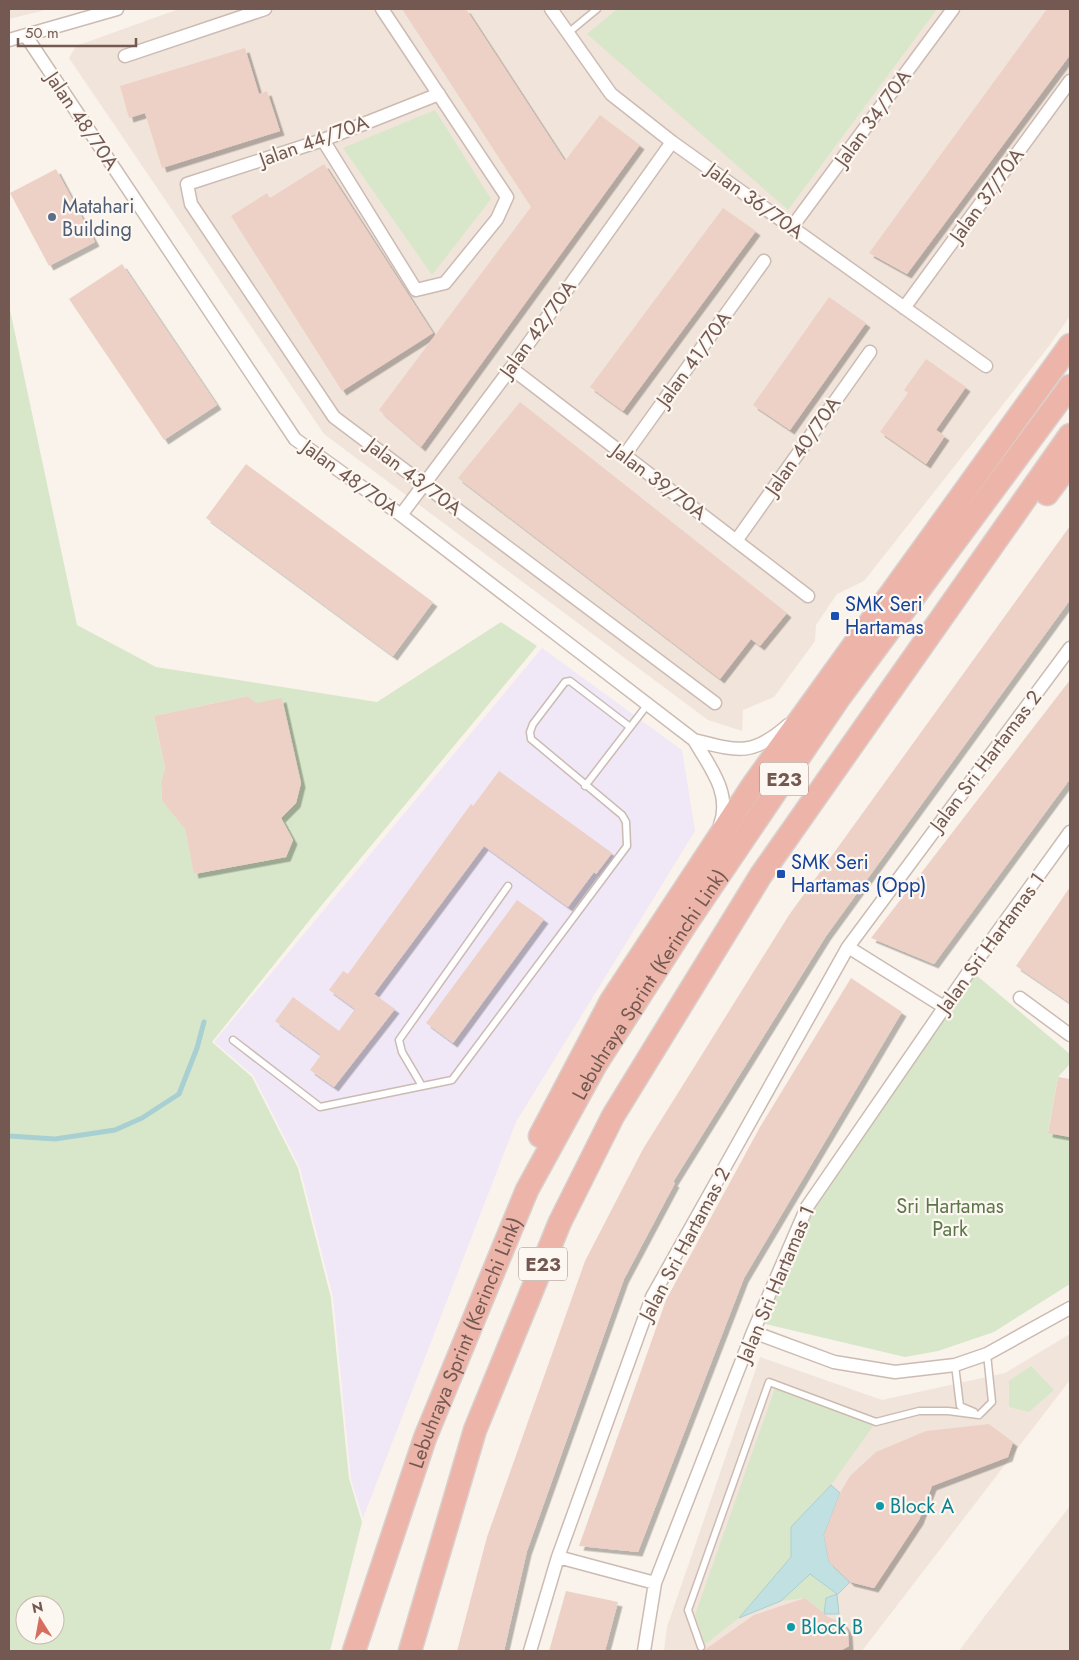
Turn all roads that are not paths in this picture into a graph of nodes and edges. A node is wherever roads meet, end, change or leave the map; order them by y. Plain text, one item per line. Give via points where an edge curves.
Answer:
1 (117, 9) edge
2 (265, 9) edge
3 (382, 9) edge
4 (551, 9) edge
5 (597, 9) edge
6 (953, 9) edge
7 (568, 33) junction
8 (26, 36) junction
9 (9, 40) edge
10 (125, 56) dead end
11 (1070, 81) edge
12 (439, 94) junction
13 (323, 140) junction
14 (672, 142) junction
15 (187, 184) joint
16 (792, 227) junction
17 (764, 262) dead end
18 (904, 308) junction
19 (1070, 345) edge
20 (870, 352) dead end
21 (986, 366) dead end
22 (511, 368) junction
23 (1070, 386) edge
24 (1070, 435) edge
25 (624, 456) junction
26 (1070, 463) edge
27 (424, 485) junction
28 (401, 515) junction
29 (736, 541) junction
30 (808, 596) dead end
31 (1070, 648) edge
32 (715, 703) dead end
33 (648, 704) junction
34 (809, 706) junction
35 (630, 727) junction
36 (694, 740) junction
37 (584, 786) junction
38 (821, 789) junction
39 (1070, 832) edge
40 (711, 848) junction
41 (508, 886) dead end
42 (848, 947) junction
43 (1020, 998) dead end
44 (944, 1007) junction
45 (1070, 1035) edge
46 (233, 1040) dead end
47 (422, 1086) junction
48 (527, 1190) junction
49 (1070, 1308) edge
50 (753, 1332) junction
51 (987, 1354) junction
52 (955, 1365) junction
53 (979, 1415) junction
54 (558, 1557) junction
55 (655, 1584) junction
56 (701, 1647) dead end
57 (354, 1651) edge
58 (410, 1651) edge
59 (530, 1651) edge
60 (644, 1651) edge

1 - 8 street
2 - 10 street
3 - 12 street
4 - 7 street, Jalan 36/70A
5 - 7 lane
6 - 16 street, Jalan 34/70A
7 - 14 street, Jalan 36/70A via 611,94
8 - 9 street
8 - 28 street, Jalan 48/70A via 296,439
11 - 18 street, Jalan 37/70A
12 - 13 street, Jalan 44/70A
12 - 13 street via 508,197 497,219 445,283 416,290
13 - 15 street, Jalan 44/70A
14 - 16 street, Jalan 36/70A
14 - 22 street, Jalan 42/70A
15 - 27 street, Jalan 43/70A via 191,204 334,417
16 - 18 street, Jalan 36/70A
17 - 25 street, Jalan 41/70A
18 - 21 street, Jalan 36/70A
19 - 34 highway
20 - 29 street, Jalan 40/70A
22 - 25 street, Jalan 39/70A
22 - 27 street, Jalan 42/70A
23 - 48 highway, Lebuhraya Sprint (Kerinchi Link) / E23 via 839,698 696,908 596,1064
24 - 38 highway, Lebuhraya Sprint (Kerinchi Link) / E23
25 - 29 street, Jalan 39/70A
26 - 38 highway
27 - 28 street, Jalan 42/70A
27 - 32 street, Jalan 43/70A
28 - 33 street, Jalan 48/70A
29 - 30 street, Jalan 39/70A
31 - 42 street, Jalan Sri Hartamas 2
33 - 35 lane
33 - 36 street, Jalan 48/70A
34 - 36 street, Jalan 48/70A via 753,749 737,750
34 - 40 highway
35 - 37 lane
35 - 37 lane via 570,681 564,682 533,724 531,739
36 - 40 street, Jalan 48/70A via 723,792 722,821
37 - 47 lane via 622,815 626,822 627,846 452,1080
38 - 58 highway, Lebuhraya Sprint (Kerinchi Link) / E23 via 741,906 613,1116 560,1222 476,1430
39 - 44 street, Jalan Sri Hartamas 1
40 - 48 highway via 611,1001 540,1133
41 - 47 lane via 399,1040 402,1052
42 - 44 street
42 - 54 street, Jalan Sri Hartamas 2 via 652,1297
43 - 45 street
44 - 50 street, Jalan Sri Hartamas 1 via 807,1207
46 - 47 lane via 320,1107
48 - 57 highway, Lebuhraya Sprint (Kerinchi Link) / E23 via 425,1438
49 - 51 street
50 - 52 street via 834,1362 866,1369 895,1372
50 - 55 street, Jalan Sri Hartamas 1
51 - 52 street
51 - 53 lane via 992,1402
52 - 53 lane via 960,1406
53 - 56 lane via 919,1411 876,1422 769,1382 688,1610
54 - 55 street
54 - 59 street, Jalan Sri Hartamas 2
55 - 60 street, Jalan Sri Hartamas 1

